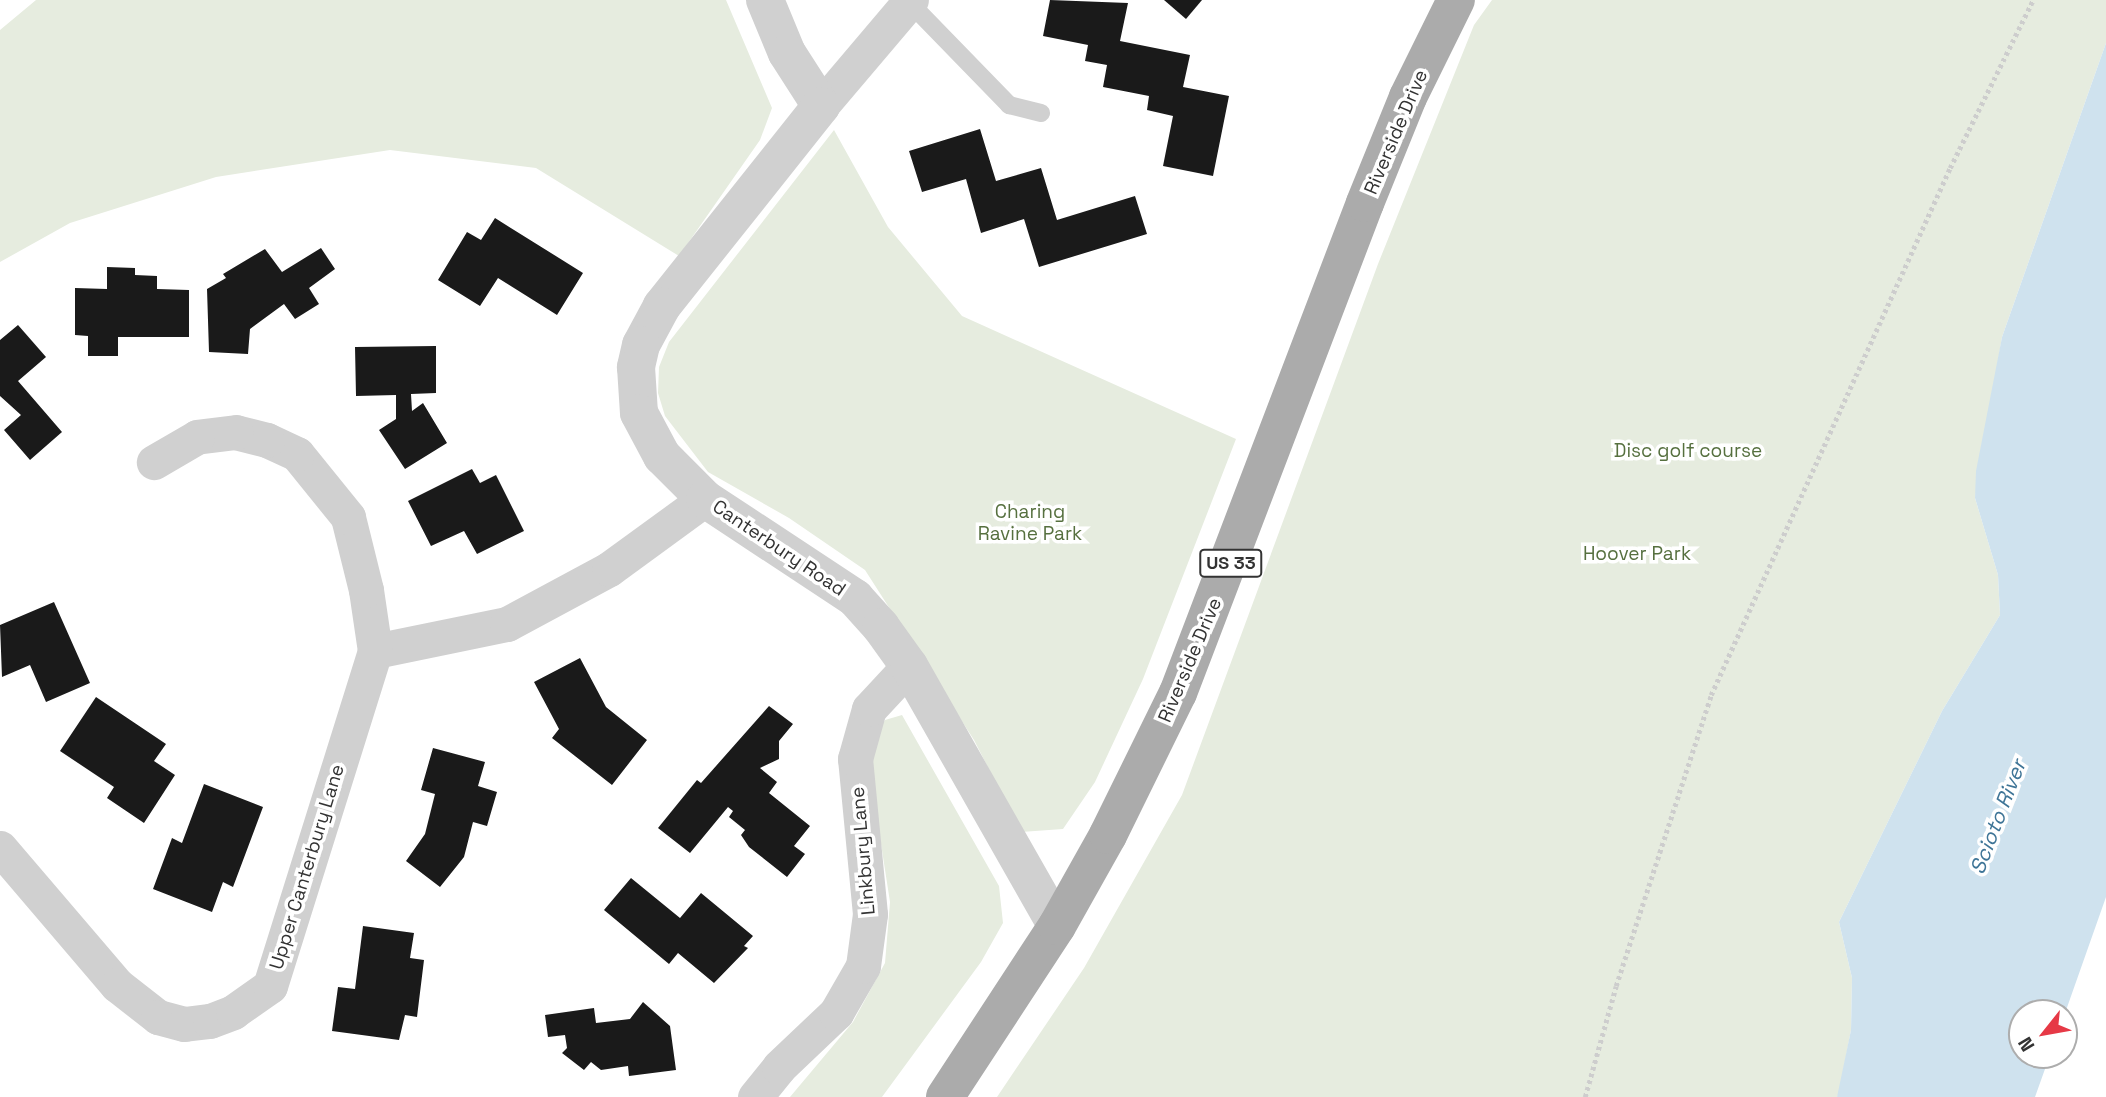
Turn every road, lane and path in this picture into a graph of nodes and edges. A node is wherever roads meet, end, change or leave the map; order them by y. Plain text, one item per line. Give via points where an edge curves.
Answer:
1 (765, 0) edge
2 (1456, 0) edge
3 (2033, 0) edge
4 (910, 1) edge
5 (821, 106) junction
6 (1041, 113) dead end
7 (154, 462) dead end
8 (705, 499) junction
9 (375, 651) junction
10 (909, 666) junction
11 (0, 848) edge
12 (1057, 926) junction
13 (755, 1097) edge
14 (945, 1097) edge
15 (1585, 1097) edge

1 - 5 street via 787,53
2 - 12 main road, Riverside Drive / US 33 via 1408,97 1365,203 1178,693
3 - 15 path via 1950,168 1711,695 1616,986
4 - 5 street
4 - 6 lane via 1009,105
5 - 8 street, Canterbury Road via 662,306 641,345 635,389 648,435
7 - 9 street via 197,438 236,432 298,454 348,517
8 - 9 street via 609,569 507,624
8 - 10 street, Canterbury Road via 855,598
9 - 11 street, Upper Canterbury Lane via 270,986 233,1012 184,1024 158,1017 117,985
10 - 12 street, Canterbury Road
10 - 13 street, Linkbury Lane via 869,709 855,759 870,914 863,966 836,1013 779,1067
12 - 14 main road, Riverside Drive / US 33

